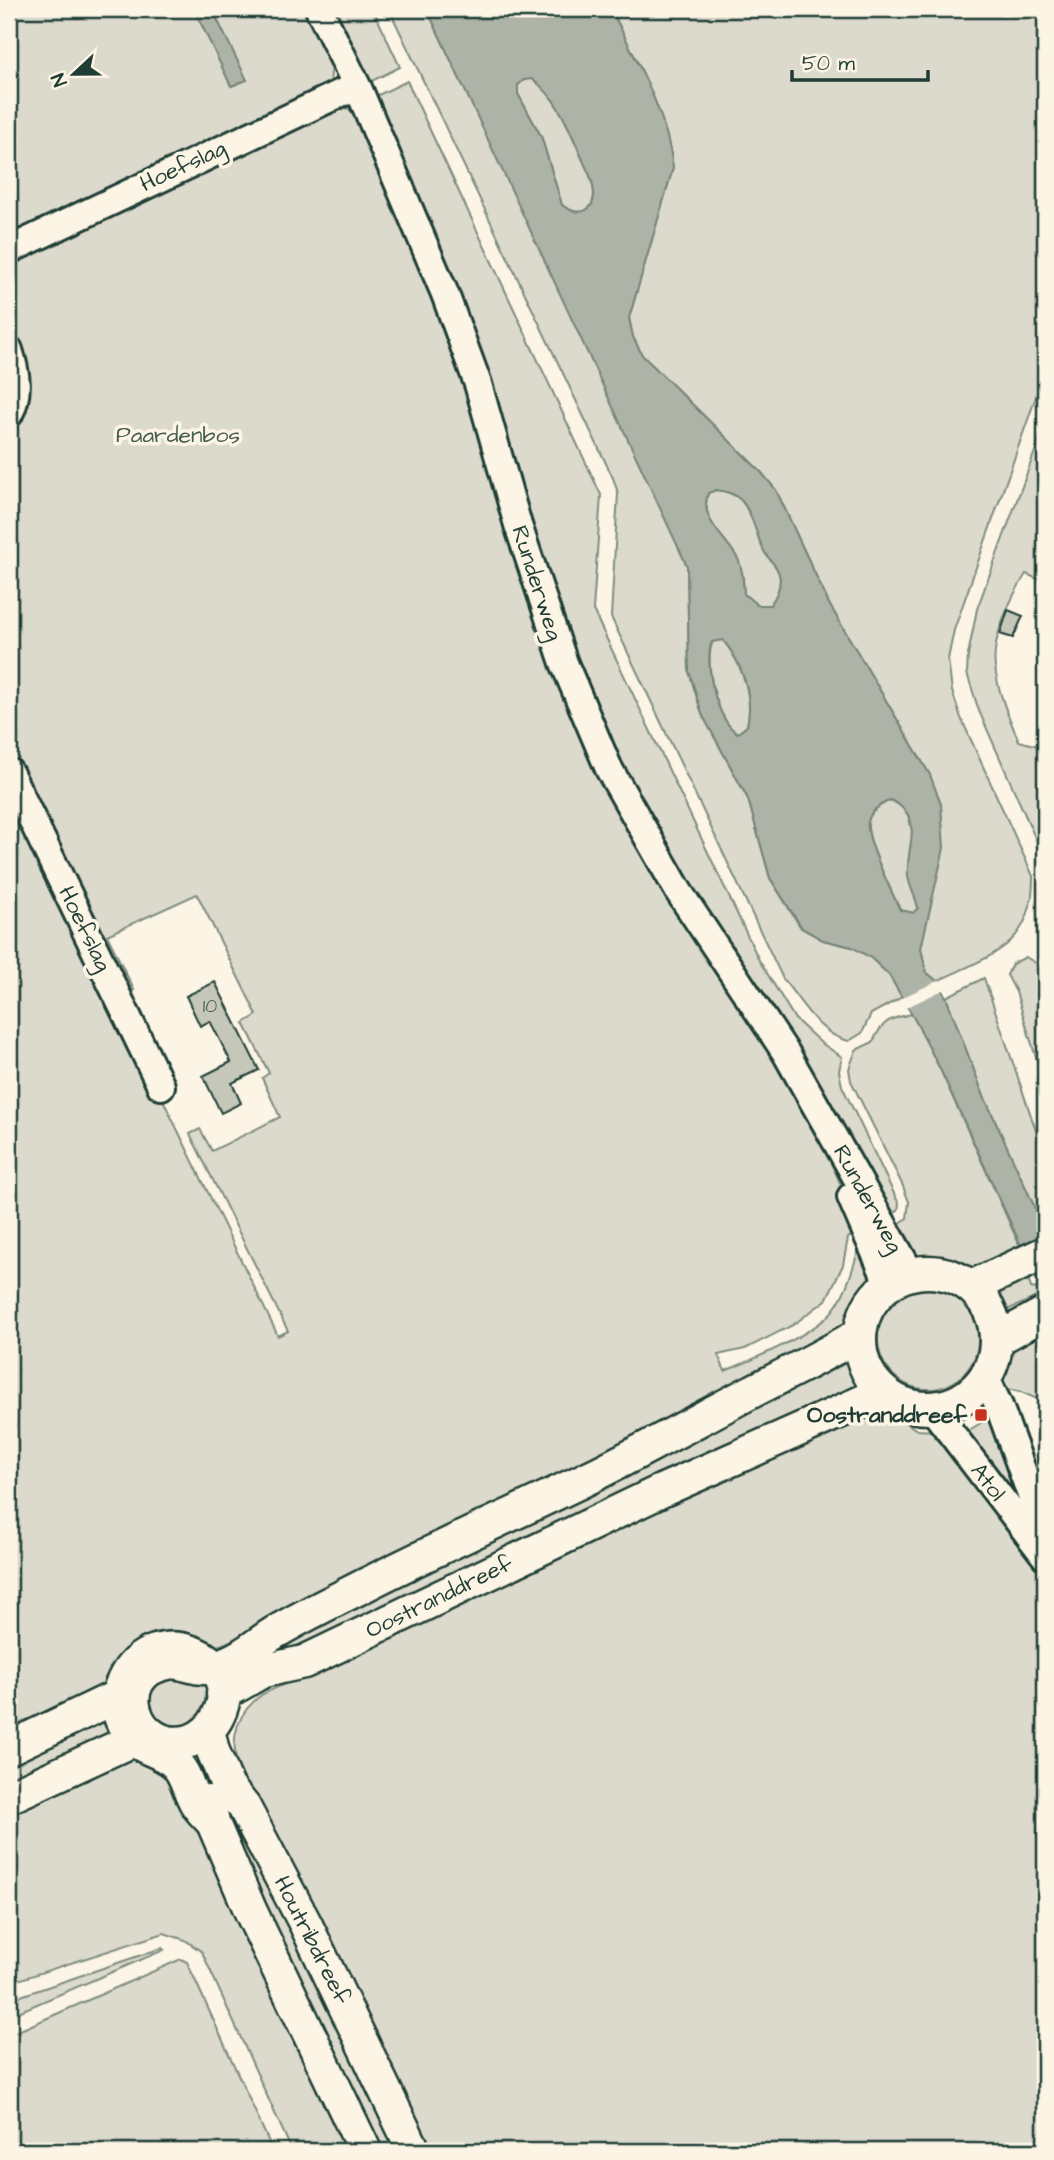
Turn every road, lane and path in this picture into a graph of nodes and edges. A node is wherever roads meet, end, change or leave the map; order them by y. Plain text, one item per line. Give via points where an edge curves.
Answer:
1 (319, 9) edge
2 (359, 90) junction
3 (9, 250) edge
4 (9, 351) edge
5 (9, 414) edge
6 (9, 772) edge
7 (161, 1086) dead end
8 (1036, 1257) edge
9 (900, 1279) junction
10 (971, 1287) junction
11 (1045, 1313) edge
12 (860, 1334) junction
13 (996, 1340) junction
14 (985, 1376) junction
15 (884, 1392) junction
16 (932, 1408) junction
17 (1045, 1534) edge
18 (1045, 1556) edge
19 (304, 1662) junction
20 (214, 1673) junction
21 (118, 1696) junction
22 (208, 1730) junction
23 (155, 1743) junction
24 (9, 1748) edge
25 (9, 1797) edge
26 (244, 1807) junction
27 (365, 2151) edge
28 (414, 2151) edge

1 - 2 street, Runderweg
2 - 3 street, Hoefslag via 343,92
2 - 9 street, Runderweg via 478,384 564,663 608,768 679,892 786,1052 826,1123 838,1166
4 - 5 street via 16,382
6 - 7 street, Hoefslag
8 - 10 main road
9 - 10 main road via 942,1274
9 - 12 main road via 880,1292 867,1311
10 - 13 main road via 989,1311
11 - 13 main road
12 - 15 main road via 865,1365
12 - 20 main road, Oostranddreef via 592,1476 272,1634 251,1638
13 - 14 main road
14 - 16 main road via 962,1399
14 - 17 street, Atol
15 - 16 main road via 898,1401
15 - 19 main road, Oostranddreef via 648,1497
16 - 18 street, Atol
19 - 20 main road, Oostranddreef via 264,1671
19 - 26 main road via 248,1694 229,1727 225,1748
20 - 21 main road via 190,1651 169,1647 148,1653 131,1667
20 - 22 main road via 220,1712
20 - 23 main road via 172,1662 144,1674 133,1704
21 - 23 main road via 122,1722
21 - 24 main road
22 - 23 main road via 195,1739
22 - 26 main road, Houtribdreef via 228,1787
23 - 25 main road
23 - 27 main road, Houtribdreef via 195,1768 213,1823 268,1950
26 - 28 main road, Houtribdreef

